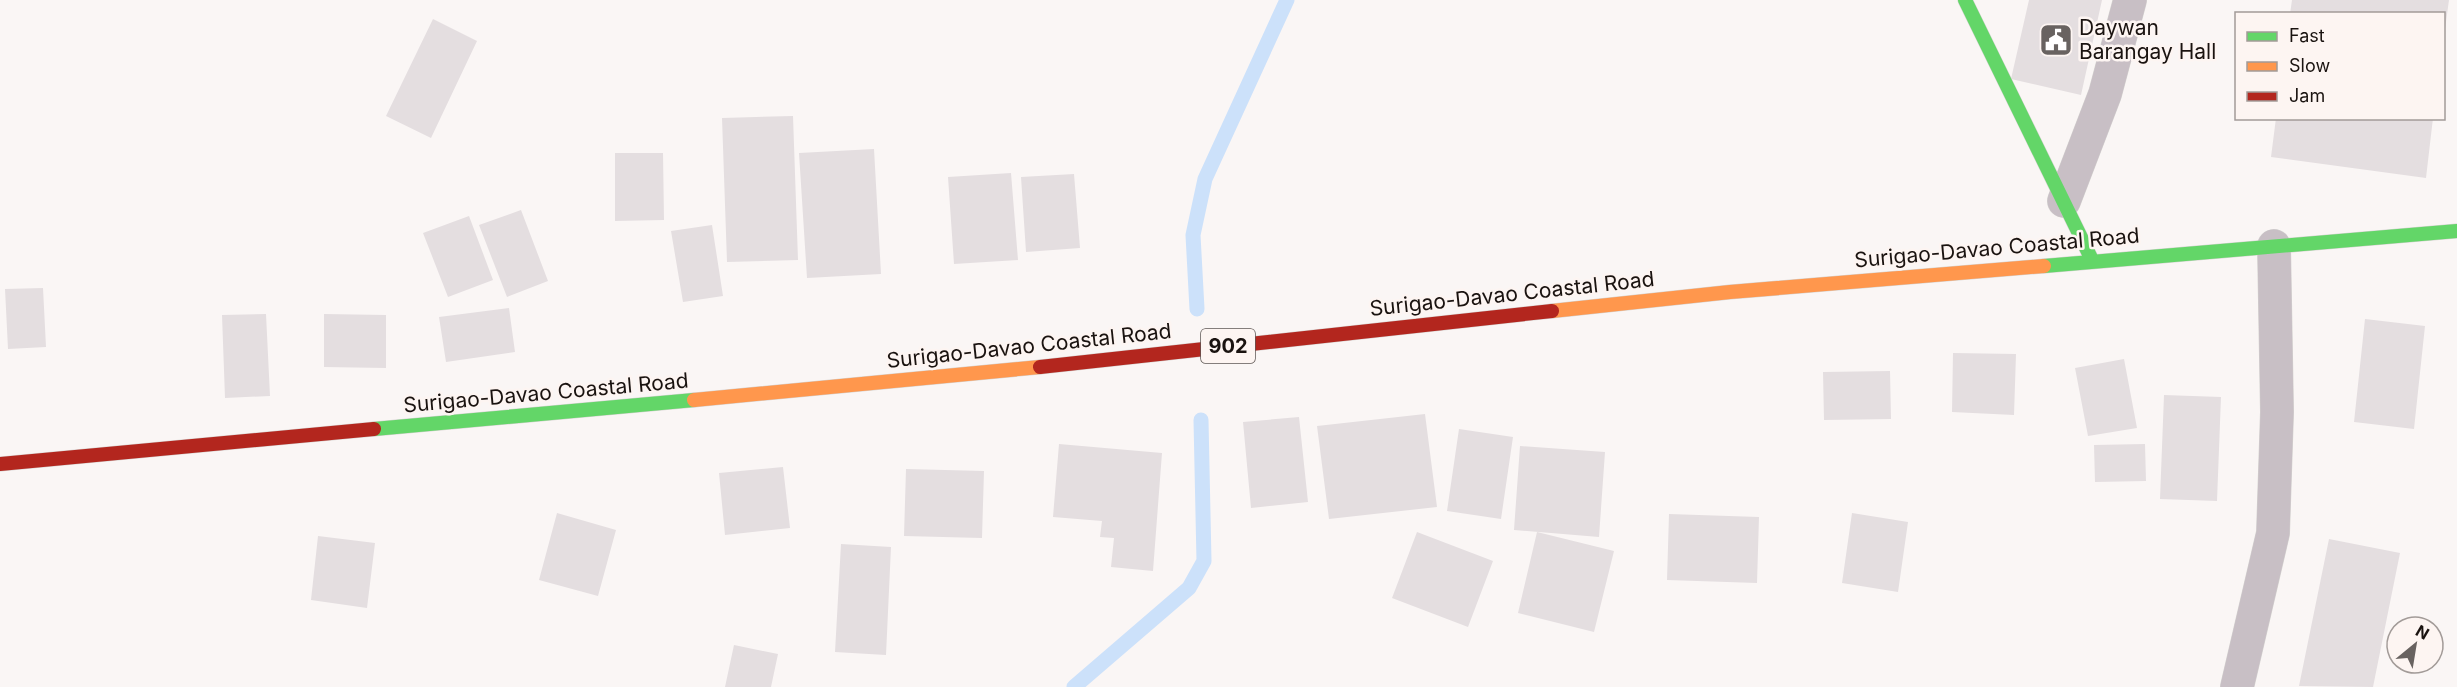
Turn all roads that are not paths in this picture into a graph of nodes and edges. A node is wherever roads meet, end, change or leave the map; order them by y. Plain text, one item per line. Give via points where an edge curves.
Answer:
1 (1965, 0) edge
2 (2130, 0) edge
3 (2064, 201) junction
4 (2457, 231) edge
5 (2274, 246) junction
6 (2092, 260) junction
7 (0, 464) edge
8 (2236, 687) edge

1 - 3 main road
2 - 3 street via 2105,94
3 - 6 main road
4 - 5 main road, Surigao-Davao Coastal Road / 902
5 - 6 main road, Surigao-Davao Coastal Road / 902
5 - 8 street via 2277,412 2273,533
6 - 7 main road, Surigao-Davao Coastal Road / 902 via 1719,293 1110,361

